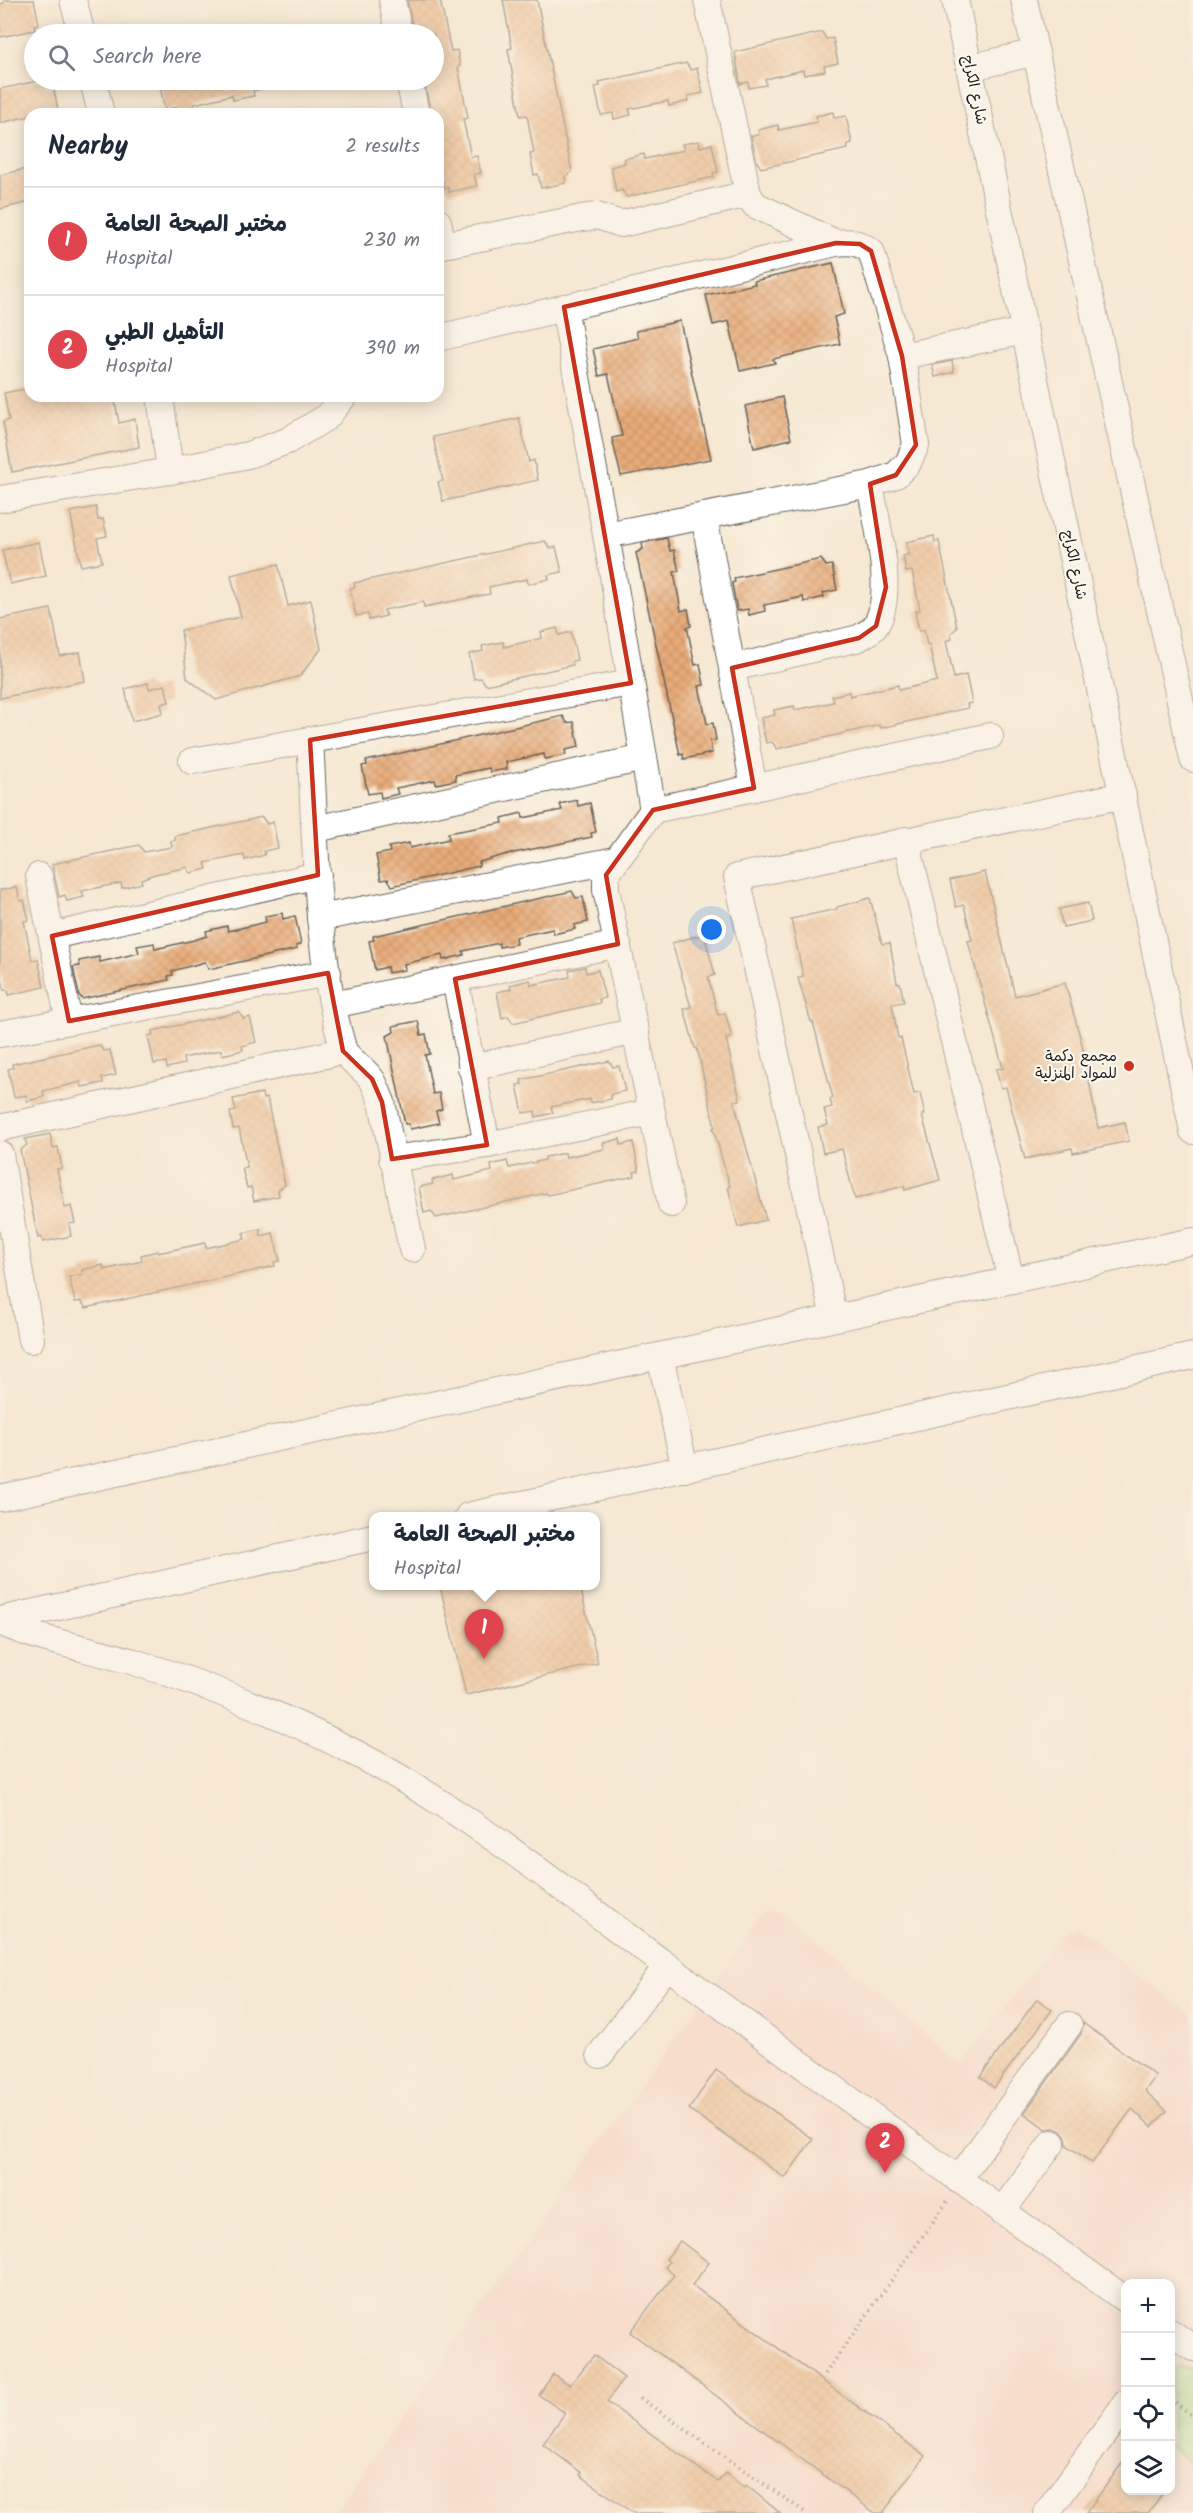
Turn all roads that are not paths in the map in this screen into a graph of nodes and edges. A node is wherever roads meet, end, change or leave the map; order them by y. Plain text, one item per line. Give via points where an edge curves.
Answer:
1 (74, 0) edge
2 (392, 0) edge
3 (706, 0) edge
4 (955, 0) edge
5 (1024, 0) edge
6 (80, 24) edge
7 (397, 24) edge
8 (1036, 52) junction
9 (969, 68) junction
10 (95, 90) edge
11 (411, 90) edge
12 (100, 108) edge
13 (415, 108) edge
14 (748, 194) junction
15 (444, 237) edge
16 (836, 243) junction
17 (564, 307) junction
18 (1025, 332) junction
19 (444, 337) edge
20 (902, 356) junction
21 (161, 402) edge
22 (339, 402) edge
23 (170, 471) junction
24 (870, 484) junction
25 (0, 500) edge
26 (704, 516) junction
27 (606, 535) junction
28 (732, 668) junction
29 (631, 683) junction
30 (1187, 705) edge
31 (990, 736) dead end
32 (310, 740) junction
33 (644, 758) junction
34 (1193, 759) edge
35 (192, 761) dead end
36 (754, 788) junction
37 (1122, 795) junction
38 (652, 810) junction
39 (315, 829) junction
40 (906, 840) junction
41 (616, 860) junction
42 (318, 875) junction
43 (39, 876) dead end
44 (320, 918) junction
45 (52, 936) junction
46 (618, 944) junction
47 (328, 973) junction
48 (454, 979) junction
49 (333, 1005) junction
50 (69, 1021) junction
51 (636, 1031) junction
52 (0, 1034) edge
53 (343, 1051) junction
54 (471, 1068) junction
55 (652, 1112) junction
56 (0, 1128) edge
57 (1193, 1131) edge
58 (487, 1145) junction
59 (0, 1154) edge
60 (392, 1159) junction
61 (671, 1204) dead end
62 (1193, 1241) edge
63 (412, 1249) dead end
64 (1011, 1280) junction
65 (834, 1318) junction
66 (31, 1340) dead end
67 (660, 1356) junction
68 (1193, 1356) edge
69 (685, 1469) junction
70 (0, 1498) edge
71 (486, 1512) edge
72 (369, 1539) edge
73 (0, 1621) edge
74 (667, 1966) junction
75 (1069, 2025) dead end
76 (600, 2055) dead end
77 (1052, 2143) dead end
78 (960, 2181) junction
79 (1002, 2211) junction
80 (1121, 2297) edge
81 (1121, 2409) edge
82 (1047, 2513) edge

1 - 6 street
2 - 7 street
3 - 14 street
4 - 9 street, شارع الكراج
5 - 8 street
8 - 9 street
8 - 30 street
9 - 18 street, شارع الكراج
10 - 12 street
11 - 13 street
14 - 15 street via 621,224 597,216
14 - 16 street via 754,205
16 - 17 street
16 - 20 street via 860,244 871,251
17 - 19 street
17 - 27 street
18 - 20 street
18 - 37 street, شارع الكراج
20 - 24 street via 916,445 908,463 896,476
21 - 23 street
22 - 23 street via 327,417 287,441 248,455
23 - 25 street
24 - 26 street
24 - 28 street via 886,587 876,626 859,638
26 - 27 street
26 - 28 street
27 - 29 street
28 - 36 street
29 - 32 street
29 - 33 street
30 - 34 street
31 - 36 street
32 - 35 street
32 - 39 street
33 - 38 street
33 - 39 street
36 - 38 street
37 - 40 street
37 - 57 street, شارع الكراج
38 - 41 street
39 - 42 street
40 - 64 street
40 - 65 street via 737,877
41 - 44 street
41 - 46 street via 606,875 606,890
42 - 44 street
42 - 45 street
43 - 45 street
44 - 47 street
45 - 50 street
46 - 48 street
46 - 51 street
47 - 49 street
47 - 50 street
48 - 49 street
48 - 54 street
49 - 53 street
50 - 52 street
51 - 54 street
51 - 55 street
53 - 56 street
53 - 60 street via 372,1079 382,1102
54 - 58 street
55 - 58 street
55 - 61 street
58 - 60 street
59 - 66 street
60 - 63 street
62 - 64 street
64 - 65 street
65 - 67 street
67 - 69 street
67 - 70 street
68 - 69 street
69 - 71 street
72 - 73 street
73 - 74 street via 52,1642 159,1671 252,1706 362,1757 434,1798
74 - 76 street
74 - 78 street
75 - 78 street
77 - 79 street
78 - 79 street
79 - 80 street
81 - 82 street

